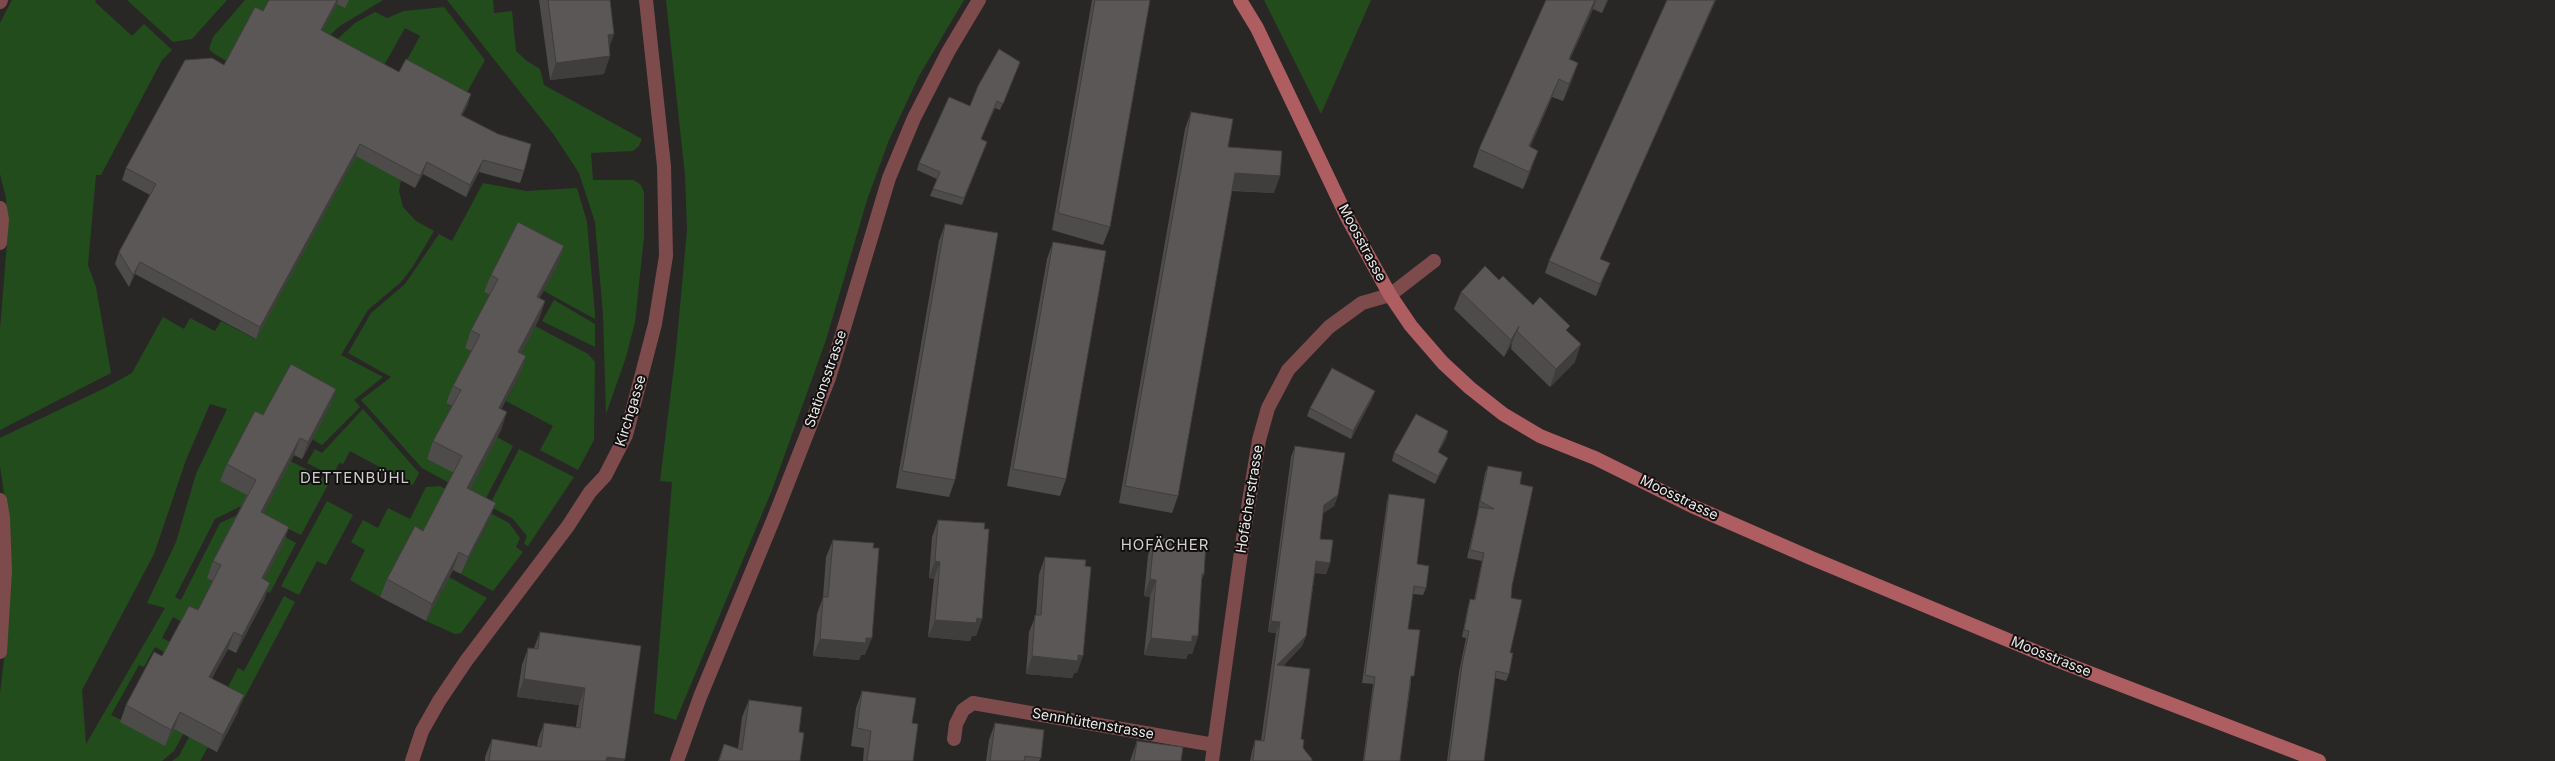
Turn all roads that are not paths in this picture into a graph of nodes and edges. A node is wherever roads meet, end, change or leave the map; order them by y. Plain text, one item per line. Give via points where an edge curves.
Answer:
1 (646, 0) edge
2 (979, 0) edge
3 (1240, 0) edge
4 (0, 208) edge
5 (0, 243) edge
6 (1434, 261) dead end
7 (1390, 295) junction
8 (0, 500) edge
9 (0, 652) edge
10 (954, 739) dead end
11 (1214, 745) junction
12 (412, 761) edge
13 (677, 761) edge
14 (1212, 761) edge
15 (2319, 761) edge

1 - 12 street, Kirchgasse via 664,166 666,256 655,324 626,435 605,476 590,492 439,701 422,732
2 - 13 street, Stationsstrasse via 914,118 889,178 829,378
3 - 7 main road, Moosstrasse via 1257,28 1347,218
4 - 5 street
6 - 7 street
7 - 11 street, Hofächerstrasse via 1362,303 1329,326 1288,370 1268,408 1258,440
7 - 15 main road, Moosstrasse via 1443,364 1503,414 1540,436 1643,480 1701,510 2056,660
8 - 9 street via 6,572
10 - 11 street, Sennhüttenstrasse via 956,724 963,710 973,703
11 - 14 street, Hofächerstrasse

